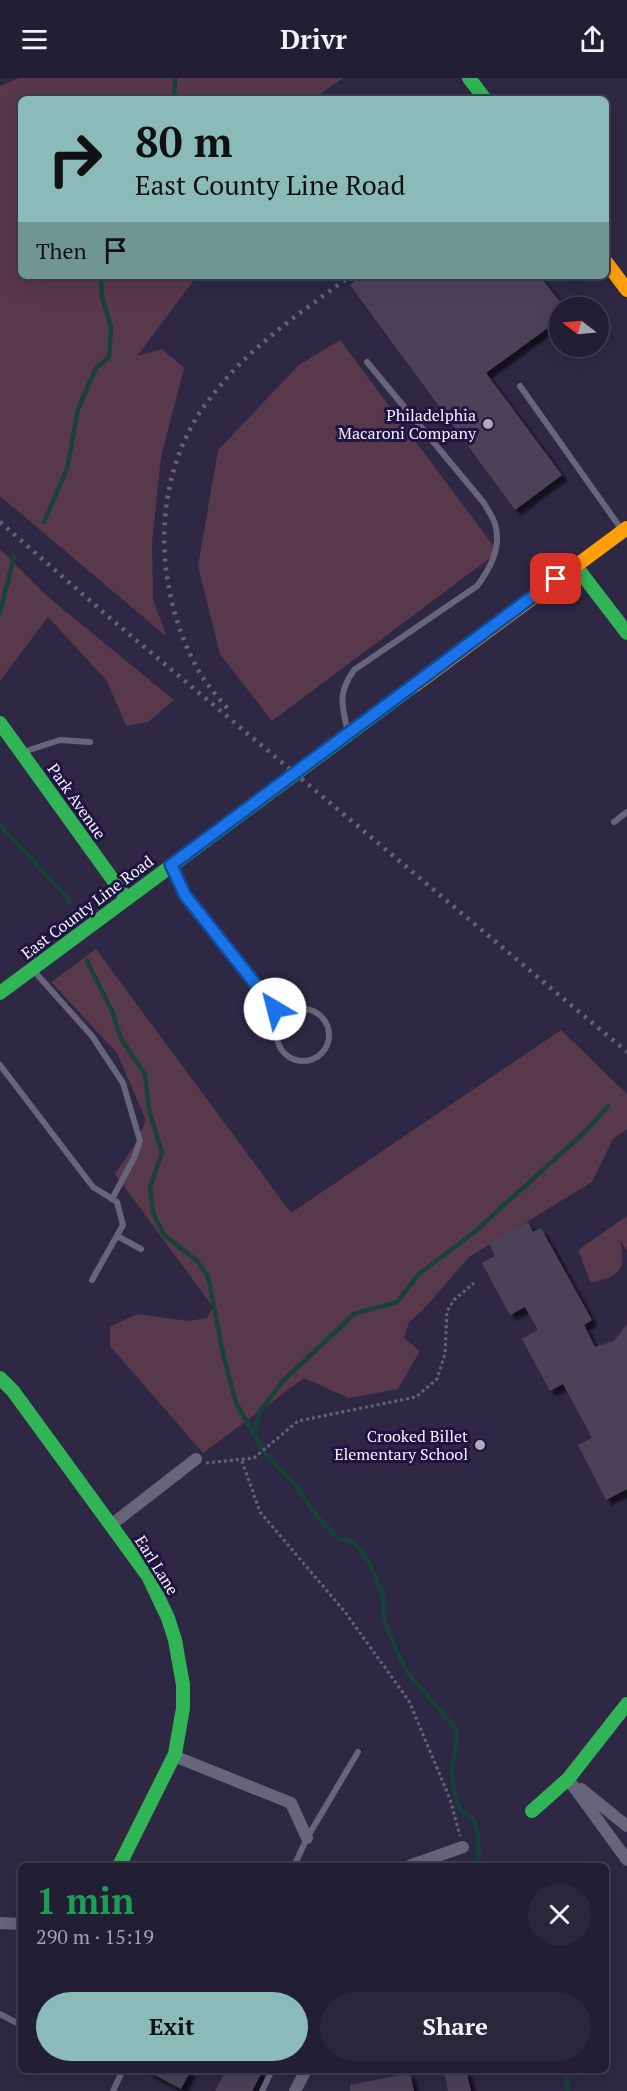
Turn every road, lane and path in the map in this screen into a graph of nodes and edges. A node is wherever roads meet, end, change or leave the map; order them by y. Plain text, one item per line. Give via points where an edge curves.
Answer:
1 (469, 78) edge
2 (483, 96) edge
3 (609, 266) edge
4 (627, 290) edge
5 (367, 362) dead end
6 (520, 386) dead end
7 (625, 529) edge
8 (575, 565) junction
9 (627, 633) edge
10 (0, 723) edge
11 (348, 733) junction
12 (90, 742) dead end
13 (22, 752) junction
14 (627, 812) edge
15 (614, 822) dead end
16 (171, 865) junction
17 (126, 898) junction
18 (32, 969) junction
19 (0, 993) edge
20 (282, 1019) junction
21 (0, 1065) edge
22 (112, 1199) junction
23 (117, 1236) junction
24 (141, 1249) dead end
25 (92, 1280) dead end
26 (474, 1283) dead end
27 (0, 1378) edge
28 (196, 1459) joint
29 (242, 1461) junction
30 (111, 1525) junction
31 (627, 1704) edge
32 (358, 1752) dead end
33 (174, 1756) junction
34 (568, 1779) junction
35 (532, 1811) dead end
36 (627, 1826) edge
37 (307, 1838) junction
38 (463, 1847) joint
39 (627, 1860) edge
40 (120, 1863) edge
41 (295, 1863) edge
42 (418, 1863) edge
43 (0, 1923) edge
44 (18, 1924) edge
45 (0, 2014) edge
46 (18, 2023) edge
47 (119, 2073) edge
48 (271, 2073) edge
49 (304, 2073) edge
50 (113, 2091) edge
51 (262, 2091) edge
52 (295, 2091) edge

1 - 2 street
3 - 4 street
5 - 11 lane via 484,503 496,524 497,545 490,568 477,586 354,670 344,684 342,704
6 - 7 lane
7 - 8 street, East County Line Road
8 - 9 street
8 - 11 street, East County Line Road
10 - 13 street, Park Avenue
11 - 16 street, East County Line Road
12 - 13 lane via 60,740
13 - 17 street, Park Avenue
14 - 15 lane
16 - 17 street, East County Line Road
16 - 20 lane via 185,895
17 - 18 street, East County Line Road
18 - 19 street, East County Line Road
18 - 22 lane via 92,1036 123,1083 140,1141
20 - 20 lane via 304,1008 320,1014 328,1028 323,1052 308,1061 298,1061 283,1052 277,1036
21 - 22 lane via 93,1187
22 - 23 lane via 117,1202 123,1225
23 - 24 lane
23 - 25 lane
26 - 29 path via 447,1311 445,1354 437,1379 416,1397 298,1421 254,1458
27 - 30 street, Earl Lane
28 - 29 path via 208,1464
28 - 30 street
29 - 38 path via 260,1512 345,1612 409,1701 450,1800
30 - 33 street, Earl Lane via 160,1596 176,1641 183,1687
31 - 34 street
32 - 37 lane
33 - 37 street via 291,1803
33 - 40 street, Earl Lane
34 - 35 street
34 - 36 street
34 - 39 street
37 - 41 lane
38 - 42 street
43 - 44 street
45 - 46 lane
47 - 50 lane
48 - 51 lane
49 - 52 street

